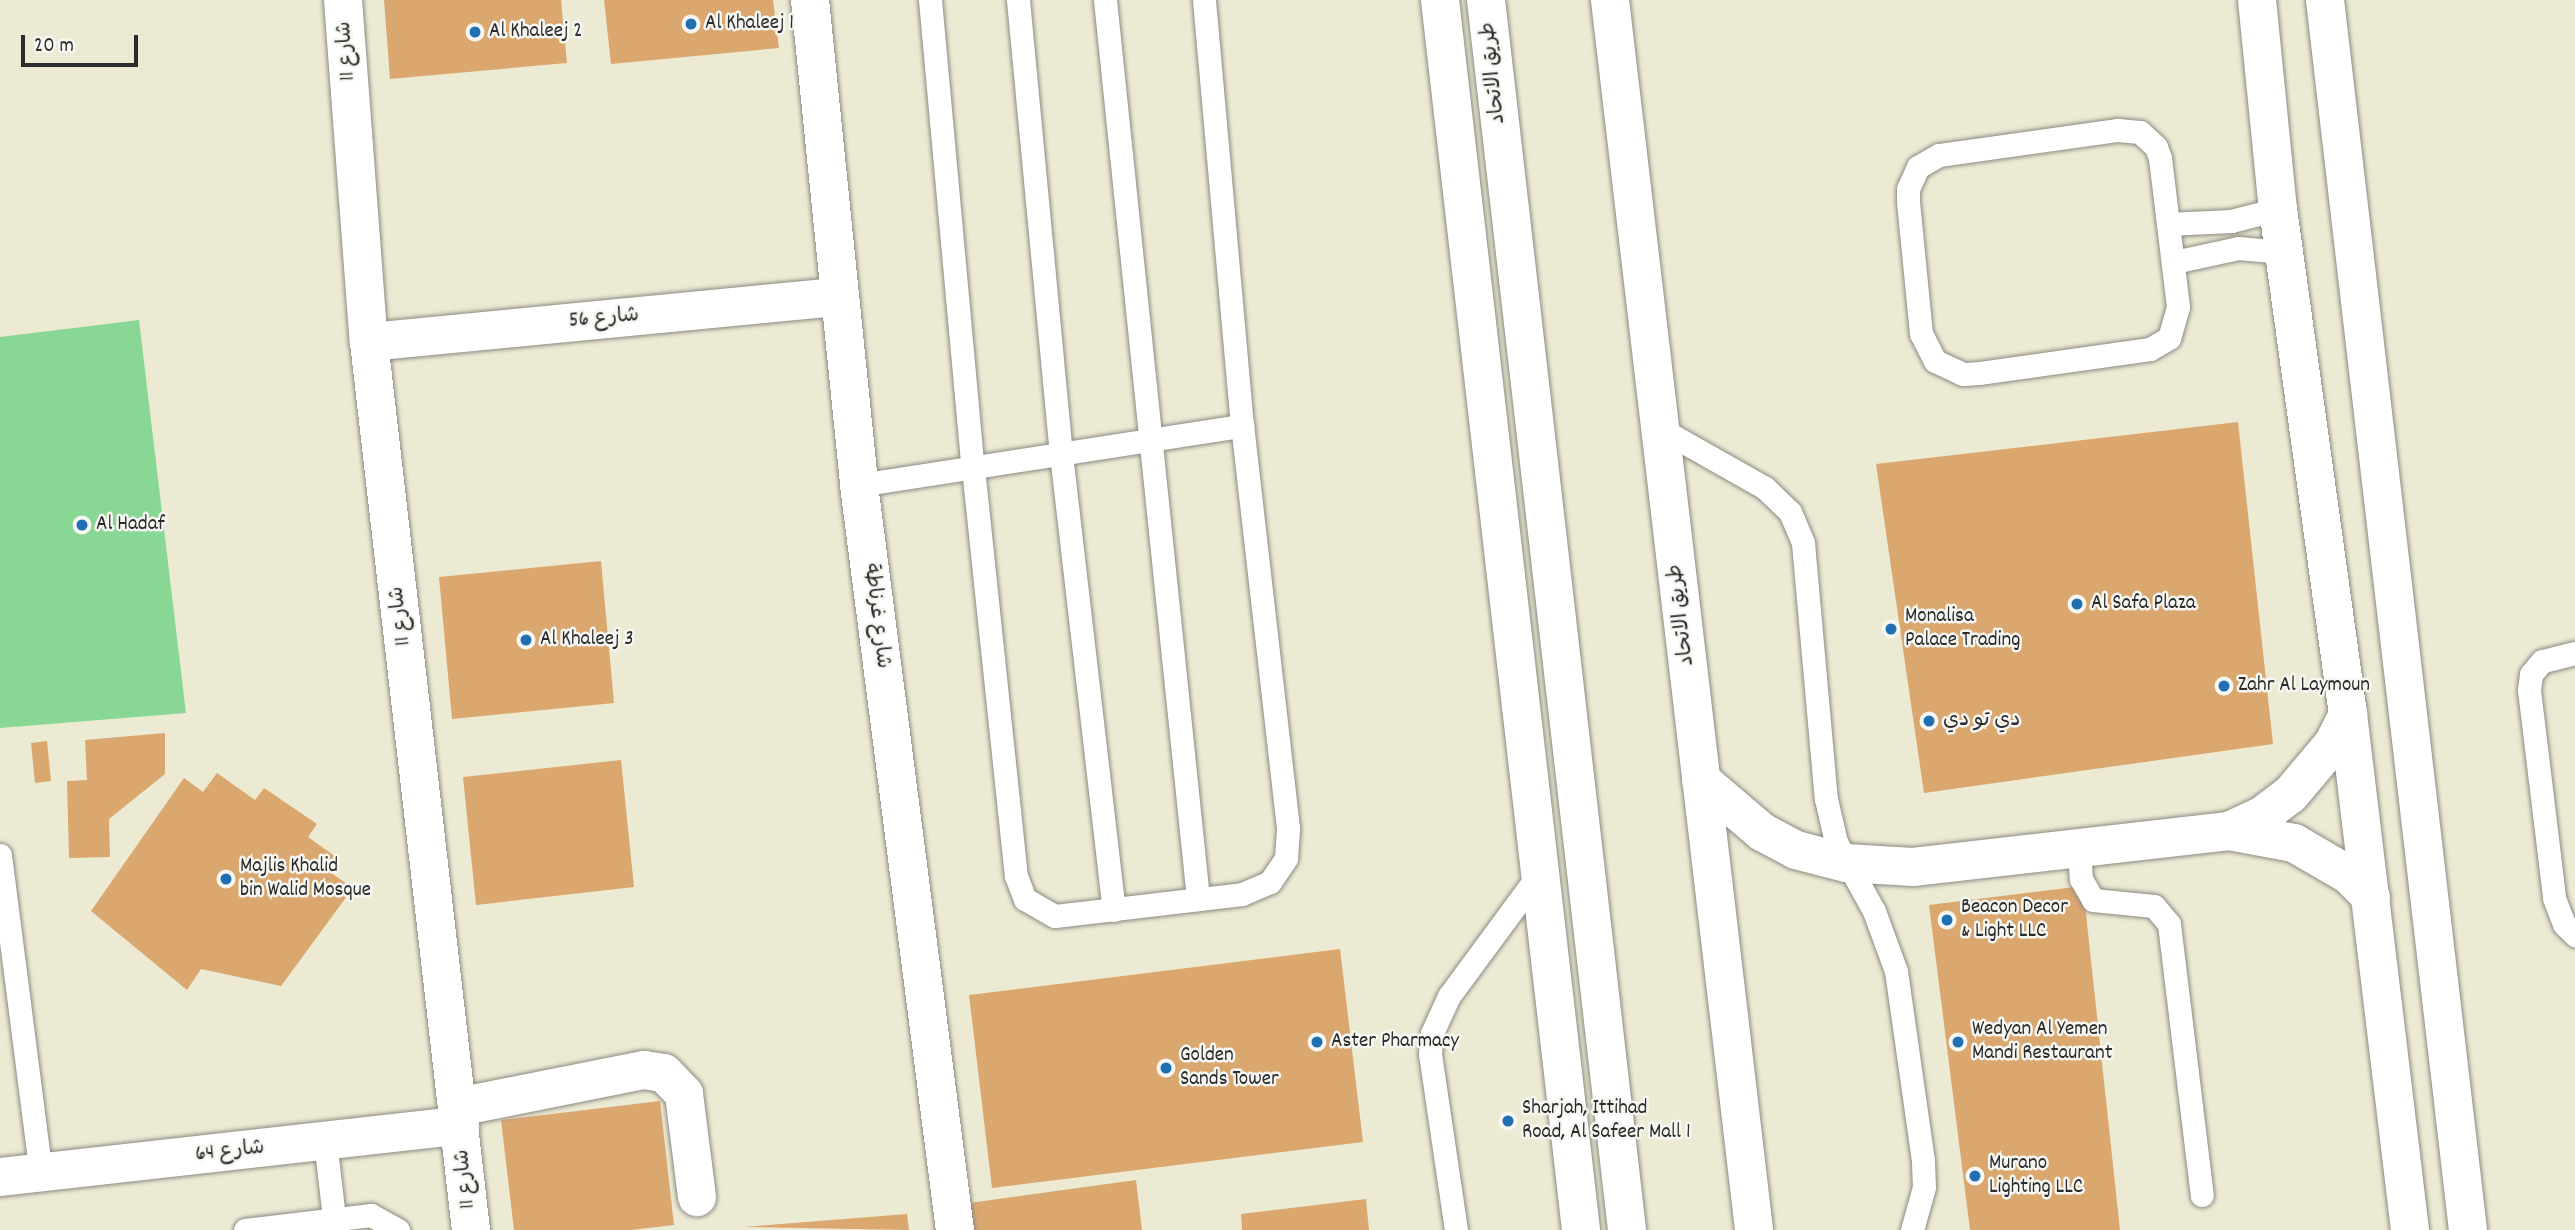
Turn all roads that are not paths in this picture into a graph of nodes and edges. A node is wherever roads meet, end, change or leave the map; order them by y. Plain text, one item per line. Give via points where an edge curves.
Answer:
1 (343, 0) edge
2 (810, 0) edge
3 (930, 0) edge
4 (1018, 0) edge
5 (1105, 0) edge
6 (1204, 0) edge
7 (1440, 0) edge
8 (1486, 0) edge
9 (1610, 0) edge
10 (2257, 0) edge
11 (2325, 0) edge
12 (2278, 209) junction
13 (2168, 224) junction
14 (2284, 251) junction
15 (2174, 262) junction
16 (838, 297) junction
17 (369, 342) junction
18 (1242, 426) junction
19 (1659, 428) junction
20 (1153, 440) junction
21 (1061, 454) junction
22 (972, 468) junction
23 (859, 485) junction
24 (2575, 653) edge
25 (2348, 714) junction
26 (1701, 780) junction
27 (2229, 831) junction
28 (2079, 845) junction
29 (0, 855) edge
30 (1846, 863) junction
31 (1539, 874) junction
32 (2371, 897) junction
33 (1198, 899) junction
34 (1114, 910) junction
35 (2575, 936) edge
36 (459, 1116) junction
37 (325, 1142) junction
38 (41, 1173) junction
39 (0, 1177) edge
40 (2202, 1195) dead end
41 (697, 1196) dead end
42 (334, 1218) junction
43 (245, 1230) edge
44 (398, 1230) edge
45 (471, 1230) edge
46 (955, 1230) edge
47 (1456, 1230) edge
48 (1581, 1230) edge
49 (1627, 1230) edge
50 (1754, 1230) edge
51 (1912, 1230) edge
52 (2410, 1230) edge
53 (2468, 1230) edge

1 - 17 main road, شارع 11
2 - 16 main road, شارع غرناطة
3 - 22 lane
4 - 21 lane
5 - 20 lane
6 - 18 lane
7 - 31 main road
8 - 49 main road, طريق الاتحاد
9 - 19 main road, طريق الاتحاد
10 - 12 main road
11 - 53 main road
12 - 13 lane via 2231,221
12 - 14 main road
13 - 15 lane
13 - 15 lane via 2160,158 2140,132 2117,130 1927,159 1908,189 1926,349 1948,370 1963,374 2150,349 2169,338 2179,318
14 - 15 lane via 2238,248
14 - 25 main road
16 - 17 main road, شارع 56
16 - 23 main road, شارع غرناطة
17 - 36 main road, شارع 11
18 - 20 lane
18 - 33 lane via 1289,843 1286,858 1270,882 1242,894
19 - 26 main road, طريق الاتحاد
19 - 30 lane via 1765,488 1798,527 1806,560 1822,778 1836,842
20 - 21 lane
20 - 33 lane
21 - 22 lane
21 - 34 lane
22 - 23 lane
22 - 34 lane via 1019,888 1033,908 1055,916
23 - 46 main road, شارع غرناطة
24 - 35 lane via 2542,661 2531,674 2529,690 2554,898 2564,924
25 - 27 main road via 2320,762 2290,795 2263,816
25 - 32 main road
26 - 30 main road via 1762,832 1796,850
26 - 50 main road, طريق الاتحاد
27 - 28 main road
27 - 32 main road via 2294,843 2349,875
28 - 30 main road via 1913,867
28 - 40 lane via 2081,879 2093,900 2154,906 2168,924
29 - 38 lane
30 - 51 lane via 1874,911 1896,971 1923,1161 1924,1186
31 - 47 lane via 1449,996 1432,1033 1430,1054
31 - 48 main road
32 - 52 main road
33 - 34 lane
36 - 37 main road, شارع 64
36 - 41 main road, شارع 64 via 644,1070 664,1073 684,1094
36 - 45 main road, شارع 11
37 - 38 main road, شارع 64
37 - 42 lane
38 - 39 main road, شارع 64
42 - 43 lane
42 - 44 lane via 371,1214

